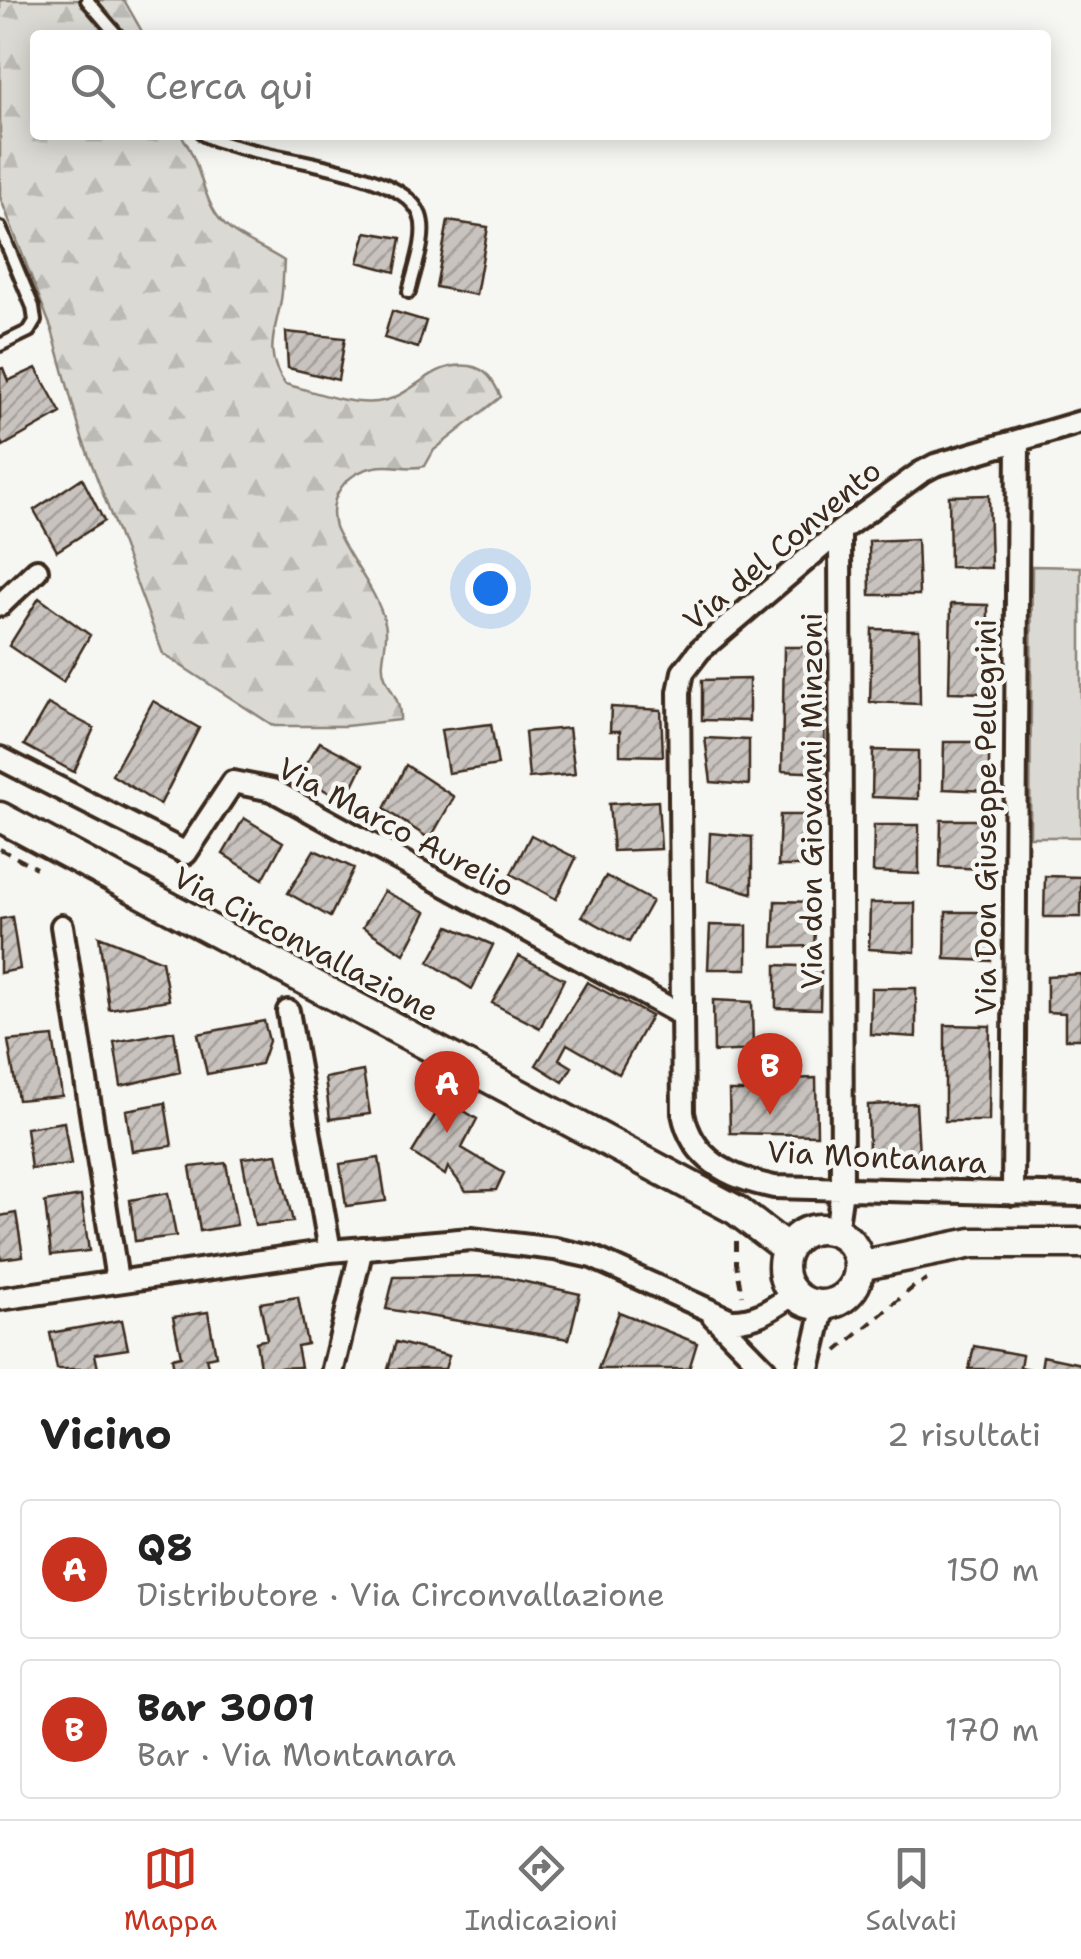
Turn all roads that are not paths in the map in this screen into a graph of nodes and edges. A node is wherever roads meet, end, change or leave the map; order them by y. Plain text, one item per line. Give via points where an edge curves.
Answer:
1 (87, 0) edge
2 (113, 30) edge
3 (216, 140) edge
4 (0, 228) edge
5 (410, 292) dead end
6 (0, 345) edge
7 (1081, 422) edge
8 (1018, 441) junction
9 (840, 532) junction
10 (38, 570) dead end
11 (0, 605) edge
12 (0, 758) edge
13 (0, 817) edge
14 (62, 926) dead end
15 (288, 1011) dead end
16 (682, 1014) junction
17 (842, 1190) junction
18 (1013, 1194) junction
19 (1081, 1194) edge
20 (836, 1232) junction
21 (1081, 1243) edge
22 (362, 1248) junction
23 (788, 1249) junction
24 (330, 1251) junction
25 (859, 1266) junction
26 (117, 1280) junction
27 (794, 1294) junction
28 (0, 1299) edge
29 (824, 1305) junction
30 (708, 1311) junction
31 (333, 1369) edge
32 (764, 1369) edge
33 (809, 1369) edge

1 - 2 lane
3 - 5 lane via 358,174 412,202 422,231
4 - 6 lane via 35,321
7 - 8 street, Via del Convento
8 - 9 street, Via del Convento via 920,473
8 - 18 street, Via Don Giuseppe Pellegrini
9 - 16 street, Via del Convento via 700,650 683,672
9 - 17 street, Via don Giovanni Minzoni
10 - 11 street
12 - 16 street, Via Marco Aurelio via 186,853 233,782 272,790
13 - 23 main road, Via Circonvallazione via 736,1210
14 - 26 street
15 - 24 street
16 - 17 street, Via Montanara via 683,1112 687,1133 703,1156 757,1184
17 - 18 street, Via Montanara
17 - 20 street, Via don Giovanni Minzoni
18 - 19 street, Via Montanara
20 - 23 main road via 808,1231
20 - 25 main road via 850,1242
21 - 25 main road via 972,1242
22 - 24 street
22 - 30 street via 471,1240 555,1249 637,1275
22 - 31 street
23 - 27 main road via 784,1278
24 - 26 street
25 - 29 main road via 849,1292
26 - 28 street
27 - 29 main road
27 - 30 street via 748,1320
29 - 33 street
30 - 32 street

